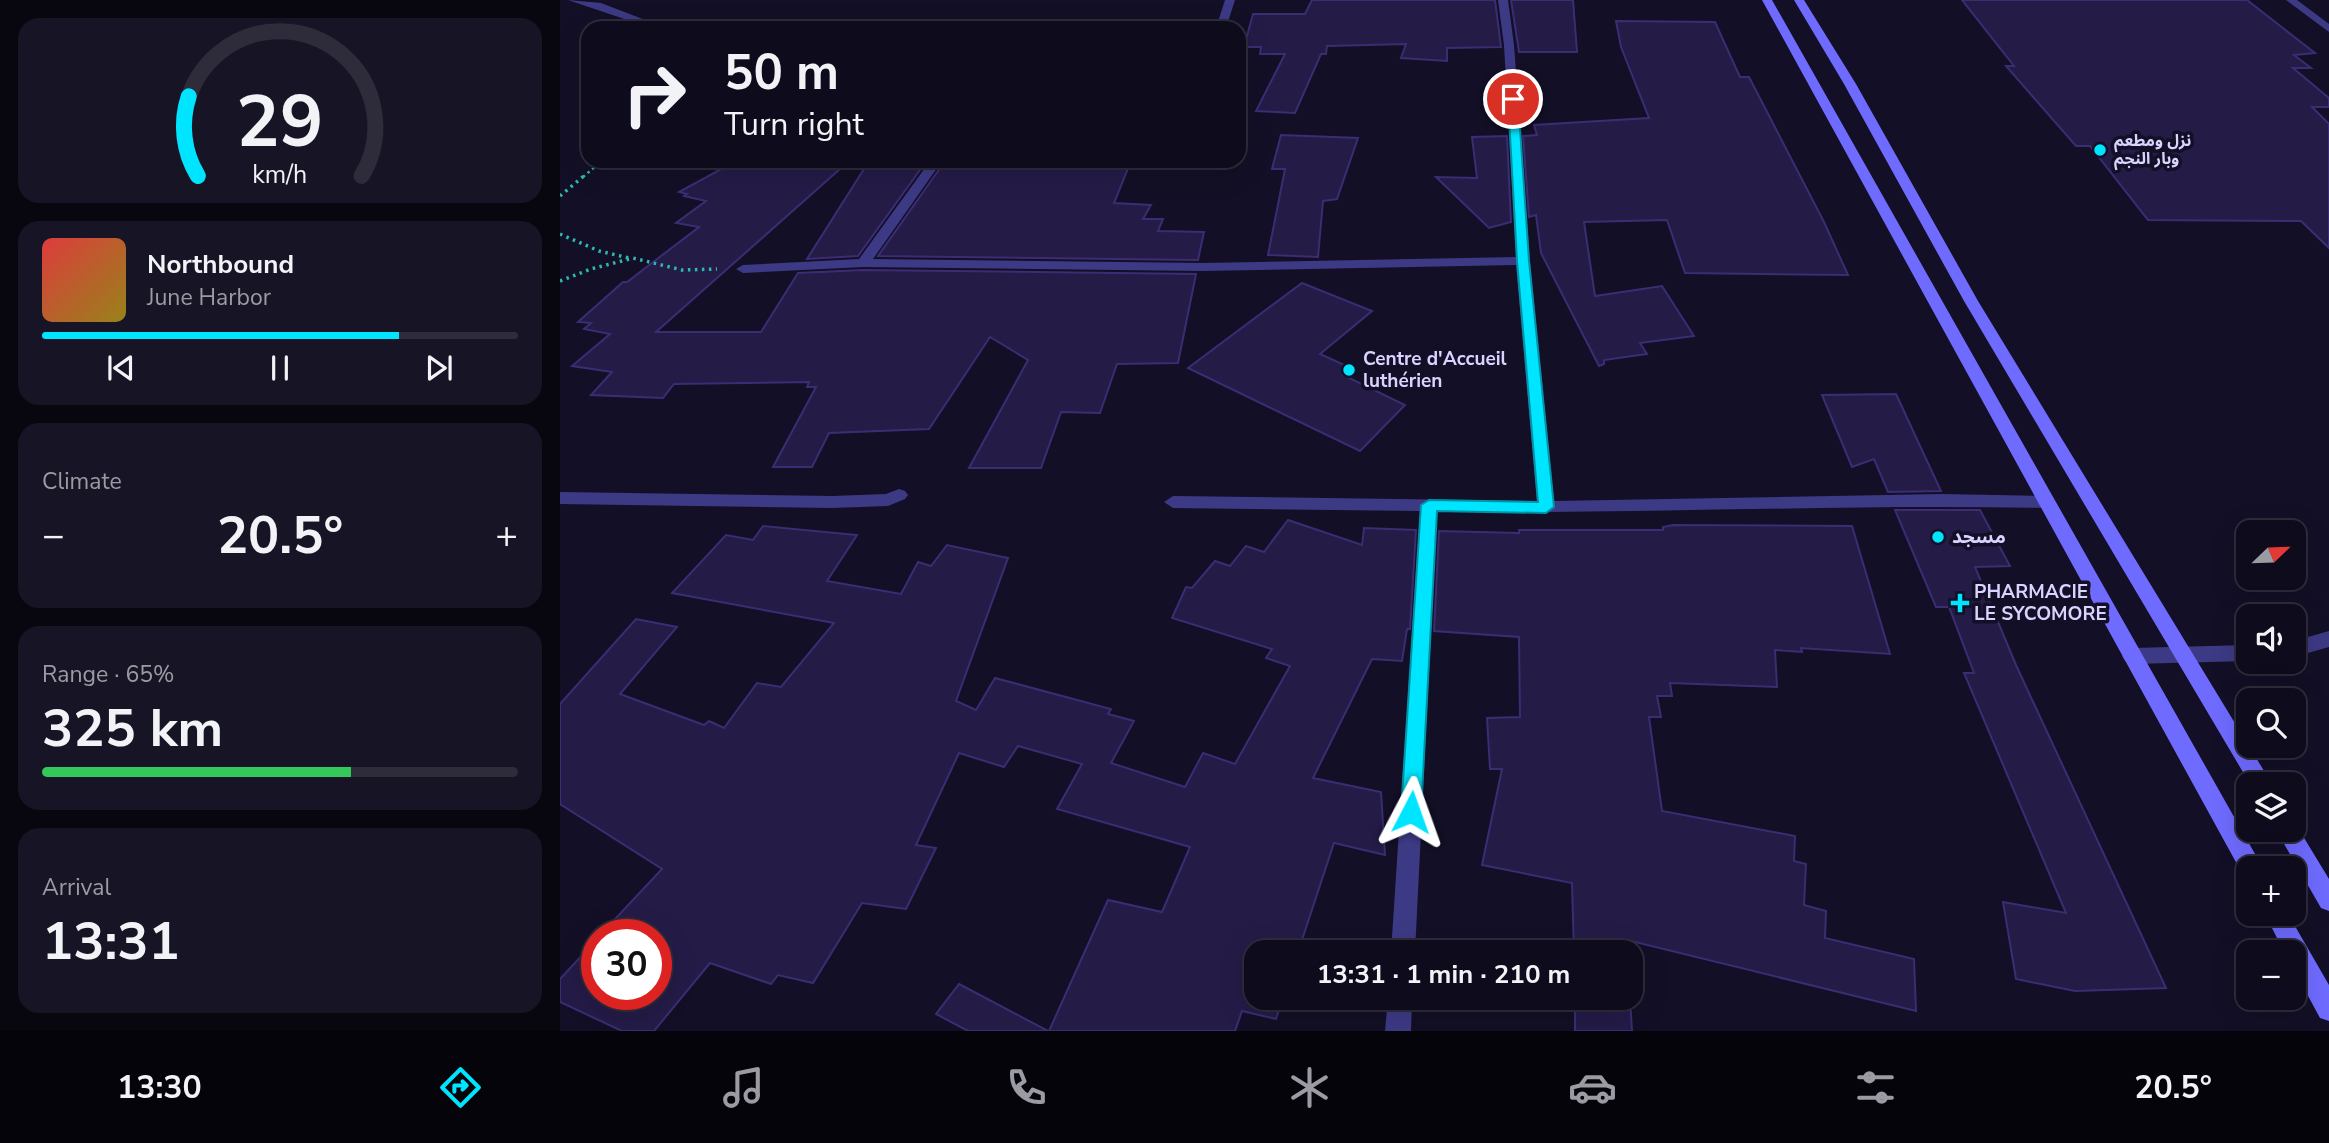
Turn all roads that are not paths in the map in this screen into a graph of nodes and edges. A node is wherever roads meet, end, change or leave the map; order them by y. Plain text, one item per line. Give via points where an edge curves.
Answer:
1 (573, 0) edge
2 (1230, 0) edge
3 (1503, 0) edge
4 (1768, 0) edge
5 (1799, 0) edge
6 (2291, 0) edge
7 (642, 21) edge
8 (1223, 21) edge
9 (2329, 29) edge
10 (931, 168) edge
11 (1523, 261) junction
12 (863, 263) junction
13 (743, 269) road end
14 (899, 495) dead end
15 (560, 498) edge
16 (1173, 502) dead end
17 (2045, 502) junction
18 (1429, 505) junction
19 (1546, 507) junction
20 (2329, 639) edge
21 (2306, 646) edge
22 (2236, 653) edge
23 (2183, 655) junction
24 (2132, 656) junction
25 (2254, 772) edge
26 (2294, 842) edge
27 (2244, 856) edge
28 (2329, 900) edge
29 (2283, 926) edge
30 (1404, 940) edge
31 (2329, 1009) edge
32 (1399, 1010) edge
33 (1398, 1031) edge

1 - 7 street
2 - 8 street
3 - 11 street
4 - 17 main road
5 - 23 main road via 1971,301
6 - 9 street
10 - 12 street
11 - 12 street via 1202,267
11 - 19 street
12 - 13 street
14 - 15 street via 888,500 832,502
16 - 18 street
17 - 19 street
17 - 24 main road
18 - 19 street
18 - 30 street
20 - 21 street
22 - 23 street
23 - 24 street
23 - 25 main road
24 - 27 main road
26 - 28 main road
29 - 31 main road
32 - 33 street

